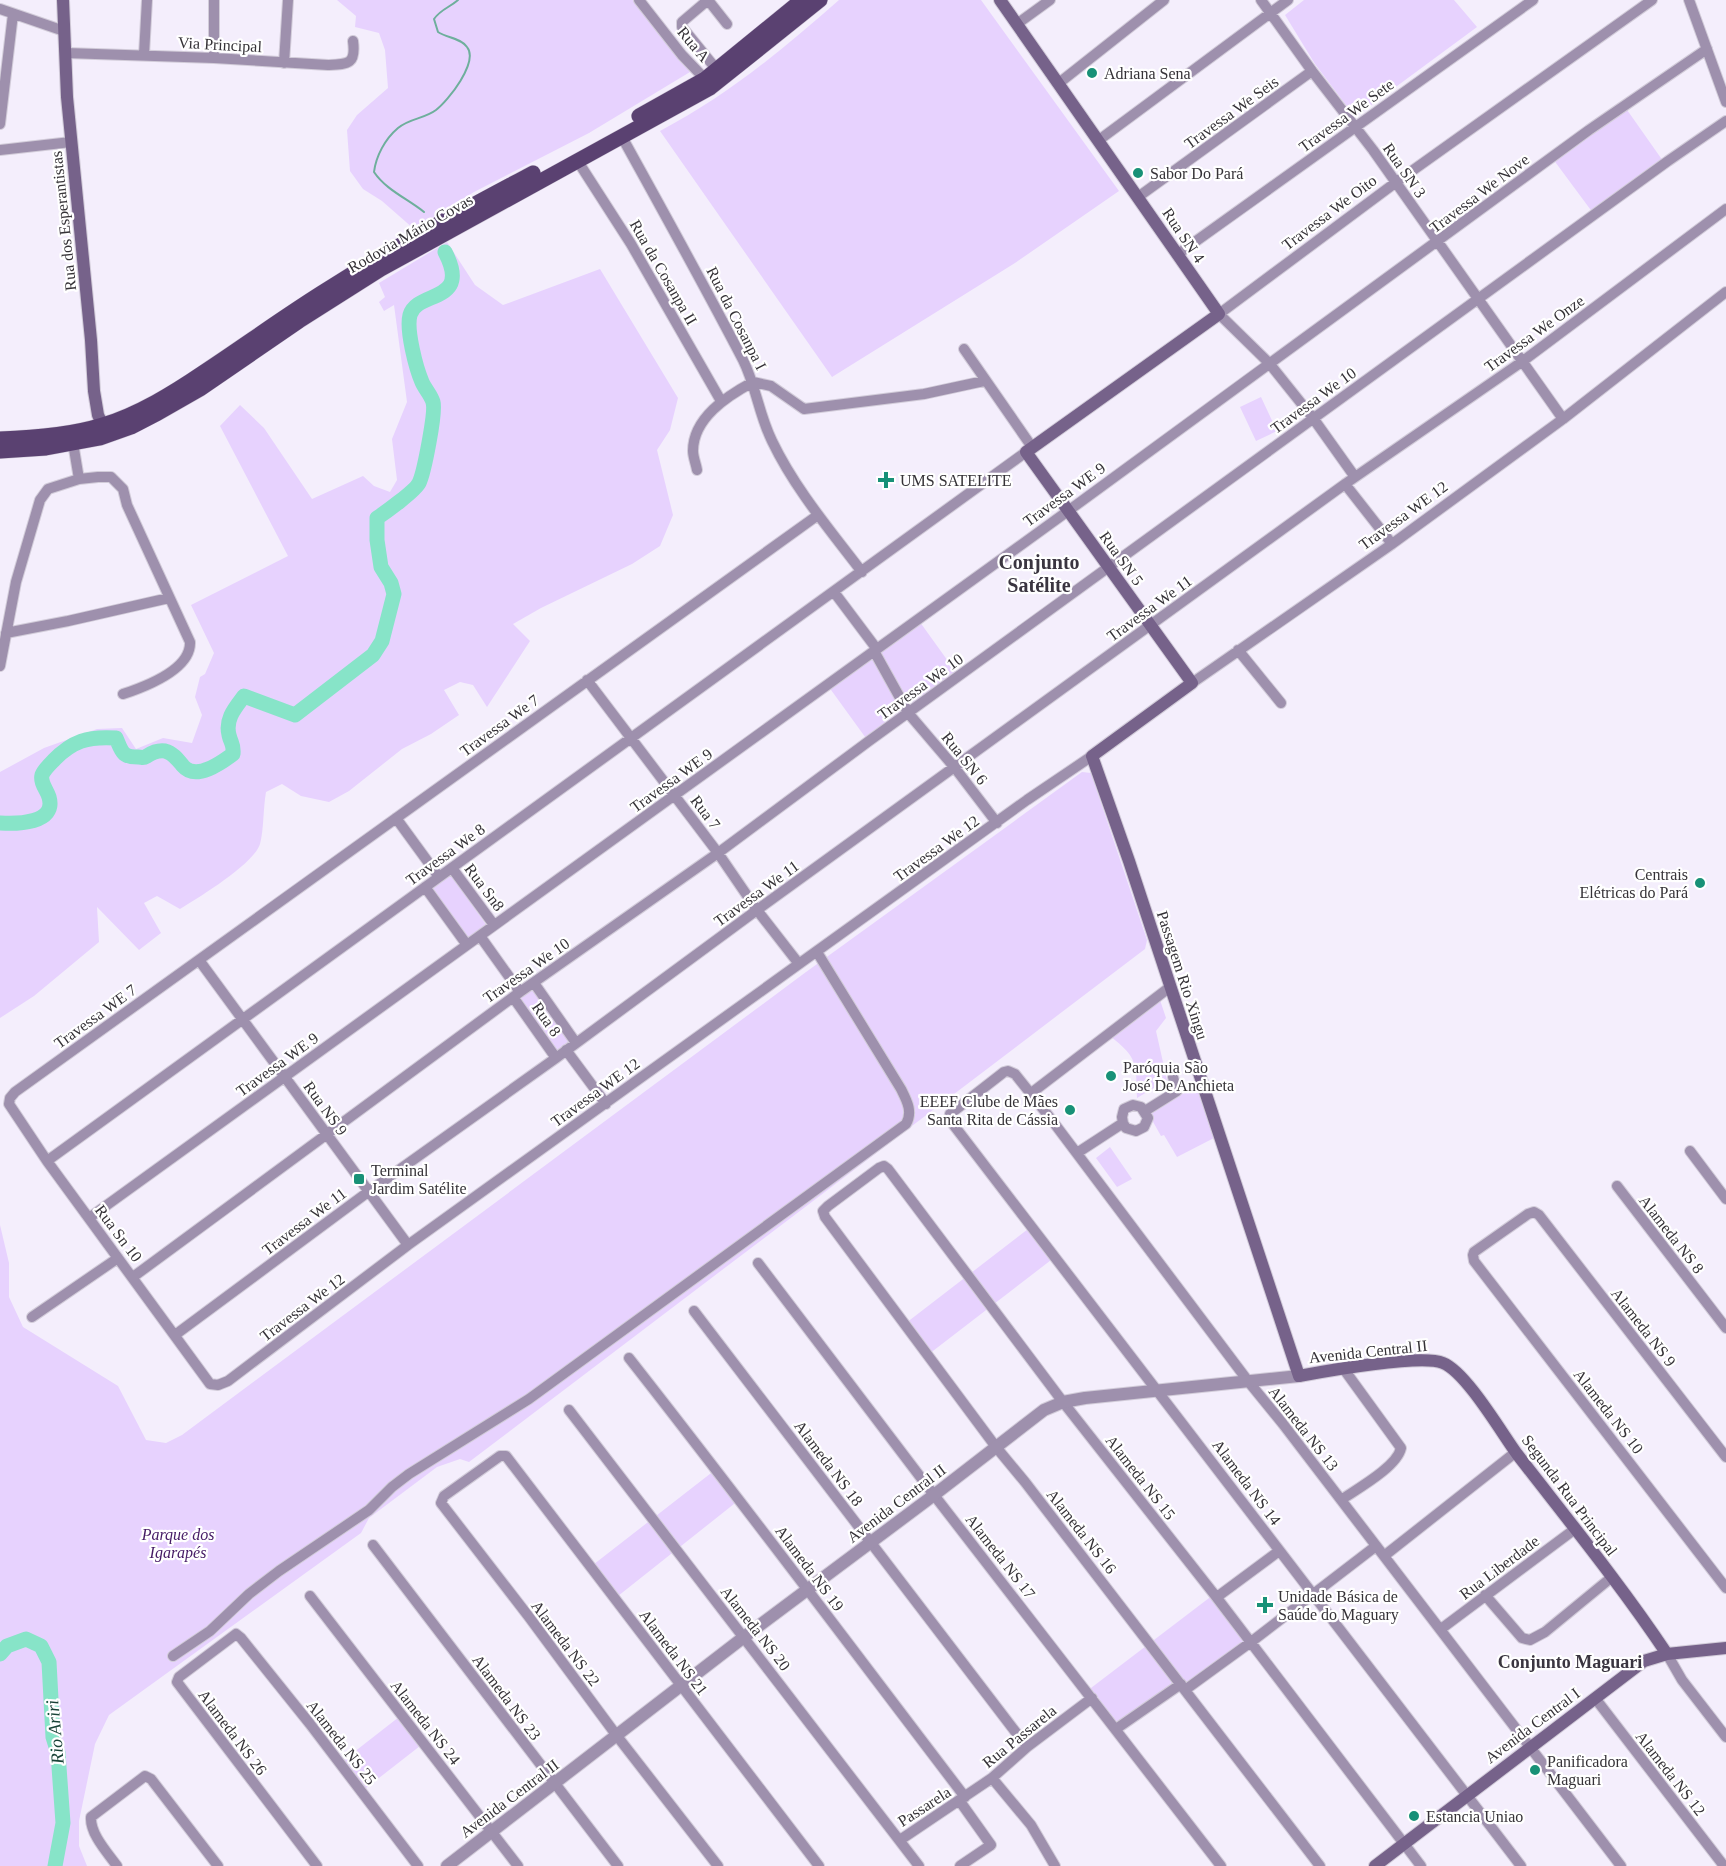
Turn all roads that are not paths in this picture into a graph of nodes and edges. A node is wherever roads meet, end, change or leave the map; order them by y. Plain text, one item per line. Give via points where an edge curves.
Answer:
1 (63, 0) edge
2 (147, 0) edge
3 (214, 0) edge
4 (288, 0) edge
5 (708, 0) edge
6 (802, 0) edge
7 (820, 0) edge
8 (1000, 0) edge
9 (1050, 0) edge
10 (1164, 0) edge
11 (1261, 0) edge
12 (1288, 0) edge
13 (1533, 0) edge
14 (1652, 0) edge
15 (1689, 0) edge
16 (643, 1) edge
17 (0, 9) edge
18 (13, 14) junction
19 (1270, 14) junction
20 (727, 24) dead end
21 (1017, 24) junction
22 (64, 31) junction
23 (353, 41) dead end
24 (1707, 49) junction
25 (66, 53) junction
26 (144, 55) junction
27 (214, 58) junction
28 (284, 63) junction
29 (1312, 71) junction
30 (711, 75) junction
31 (1059, 83) junction
32 (1726, 102) edge
33 (1726, 121) edge
34 (0, 124) edge
35 (1354, 128) junction
36 (622, 136) junction
37 (1099, 140) junction
38 (71, 142) junction
39 (0, 150) edge
40 (577, 160) junction
41 (1395, 183) junction
42 (1138, 197) junction
43 (1726, 209) edge
44 (1438, 242) junction
45 (1178, 254) junction
46 (1726, 292) edge
47 (1478, 299) junction
48 (1219, 314) junction
49 (964, 350) dead end
50 (1523, 361) junction
51 (1269, 363) junction
52 (984, 381) junction
53 (753, 382) junction
54 (721, 401) junction
55 (1313, 418) junction
56 (1563, 418) junction
57 (105, 431) junction
58 (0, 439) edge
59 (73, 443) junction
60 (1029, 449) junction
61 (0, 451) edge
62 (697, 470) dead end
63 (1355, 477) junction
64 (79, 479) junction
65 (1345, 484) junction
66 (1068, 511) junction
67 (818, 515) junction
68 (1392, 544) junction
69 (1109, 567) junction
70 (862, 572) junction
71 (834, 592) junction
72 (169, 598) junction
73 (1151, 625) junction
74 (6, 633) junction
75 (875, 650) junction
76 (1238, 650) junction
77 (0, 666) edge
78 (587, 680) junction
79 (1192, 683) junction
80 (123, 694) dead end
81 (1281, 703) dead end
82 (909, 714) junction
83 (630, 737) junction
84 (1092, 756) junction
85 (955, 768) junction
86 (675, 796) junction
87 (396, 818) junction
88 (996, 823) junction
89 (718, 853) junction
90 (452, 868) junction
91 (439, 877) junction
92 (425, 887) junction
93 (757, 910) junction
94 (494, 925) junction
95 (480, 936) junction
96 (467, 945) junction
97 (817, 952) junction
98 (199, 960) junction
99 (799, 964) junction
100 (534, 982) junction
101 (1170, 987) junction
102 (516, 995) junction
103 (242, 1020) junction
104 (576, 1042) junction
105 (566, 1050) junction
106 (556, 1058) junction
107 (285, 1077) junction
108 (1173, 1077) dead end
109 (1030, 1094) junction
110 (10, 1098) joint
111 (606, 1104) junction
112 (1145, 1111) junction
113 (948, 1117) joint
114 (1123, 1123) junction
115 (327, 1133) junction
116 (1690, 1151) dead end
117 (1077, 1153) junction
118 (46, 1161) junction
119 (1617, 1186) dead end
120 (368, 1192) junction
121 (1726, 1198) edge
122 (824, 1211) joint
123 (88, 1218) junction
124 (408, 1245) junction
125 (1474, 1252) joint
126 (118, 1258) junction
127 (758, 1263) dead end
128 (133, 1277) junction
129 (694, 1311) dead end
130 (32, 1317) dead end
131 (1726, 1328) edge
132 (175, 1335) junction
133 (629, 1358) dead end
134 (1442, 1362) joint
135 (1343, 1368) junction
136 (1299, 1376) junction
137 (1248, 1381) junction
138 (210, 1384) joint
139 (1158, 1391) junction
140 (1063, 1402) junction
141 (569, 1410) dead end
142 (996, 1447) junction
143 (1516, 1452) junction
144 (506, 1456) joint
145 (1726, 1456) edge
146 (934, 1495) junction
147 (1341, 1500) junction
148 (1575, 1529) junction
149 (870, 1543) junction
150 (373, 1545) dead end
151 (1376, 1546) junction
152 (1280, 1551) junction
153 (1384, 1556) junction
154 (1612, 1577) junction
155 (1726, 1588) edge
156 (808, 1592) junction
157 (1314, 1594) junction
158 (1485, 1595) junction
159 (310, 1596) dead end
160 (1217, 1597) junction
161 (1441, 1629) junction
162 (744, 1637) junction
163 (242, 1638) joint
164 (1251, 1642) junction
165 (1726, 1648) edge
166 (1667, 1654) junction
167 (173, 1656) dead end
168 (680, 1686) junction
169 (1183, 1687) junction
170 (1092, 1698) junction
171 (1595, 1698) junction
172 (1116, 1729) junction
173 (617, 1736) junction
174 (1726, 1737) edge
175 (1027, 1747) junction
176 (1530, 1747) junction
177 (992, 1778) junction
178 (555, 1785) junction
179 (1466, 1796) junction
180 (962, 1798) junction
181 (492, 1831) junction
182 (900, 1840) junction
183 (1404, 1844) junction
184 (117, 1866) edge
185 (218, 1866) edge
186 (317, 1866) edge
187 (418, 1866) edge
188 (447, 1866) edge
189 (518, 1866) edge
190 (618, 1866) edge
191 (718, 1866) edge
192 (819, 1866) edge
193 (919, 1866) edge
194 (960, 1866) edge
195 (1055, 1866) edge
196 (1221, 1866) edge
197 (1320, 1866) edge
198 (1375, 1866) edge
199 (1421, 1866) edge
200 (1521, 1866) edge
201 (1621, 1866) edge
202 (1724, 1866) edge

1 - 22 main road, Rua dos Esperantistas
2 - 26 street
3 - 27 street
4 - 28 street
5 - 20 street
5 - 30 street via 682,22 682,27
6 - 30 main road, Rodovia Mário Covas
7 - 36 main road, Rodovia Mário Covas via 710,88
8 - 21 main road, Rua SN 4
9 - 21 street
10 - 31 street
11 - 19 street, Rua SN 3
12 - 19 street
13 - 35 street, Travessa We Sete
14 - 41 street, Travessa We Oito
15 - 24 street
16 - 30 street, Rua A via 682,55
17 - 18 street
18 - 22 street
18 - 34 street
19 - 29 street, Rua SN 3
19 - 37 street
21 - 31 main road, Rua SN 4
22 - 25 main road, Rua dos Esperantistas
23 - 28 street, Via Principal via 354,55 346,63
24 - 32 street
24 - 44 street, Travessa We Nove
25 - 26 street, Via Principal
25 - 38 main road, Rua dos Esperantistas
26 - 27 street, Via Principal
27 - 28 street, Via Principal
29 - 35 street, Rua SN 3
29 - 42 street, Travessa We Seis
30 - 57 main road, Rodovia Mário Covas via 394,248 173,393
31 - 37 main road, Rua SN 4
33 - 47 street, Travessa We 10
35 - 41 street, Rua SN 3
35 - 45 street, Travessa We Sete
36 - 40 main road, Rodovia Mário Covas
36 - 53 street, Rua da Cosanpa I
37 - 42 main road, Rua SN 4
38 - 39 street
38 - 57 main road, Rua dos Esperantistas via 95,402
40 - 54 street, Rua da Cosanpa II via 631,244
40 - 57 main road, Rodovia Mário Covas via 381,269 182,400 131,427
41 - 44 street, Rua SN 3
41 - 48 street, Travessa We Oito
42 - 45 main road, Rua SN 4
43 - 50 street, Travessa We Onze
44 - 47 street, Rua SN 3
44 - 51 street, Travessa We Nove
45 - 48 main road, Rua SN 4
46 - 56 street, Travessa WE 12
47 - 50 street, Rua SN 3
47 - 55 street, Travessa We 10
48 - 51 street, Rua SN 4
48 - 60 main road, Travessa We Oito
49 - 52 street
50 - 56 street, Rua SN 3
50 - 63 street, Travessa We Onze
51 - 55 street, Rua SN 4
51 - 66 street, Travessa WE 9
52 - 53 street via 924,394 807,409 771,386
52 - 60 street
53 - 54 street
53 - 67 street, Rua da Cosanpa I via 778,453
54 - 62 street via 696,431 693,452
55 - 63 street, Rua SN 4
55 - 69 street, Travessa We 10
56 - 68 street, Travessa WE 12
57 - 58 main road, Rodovia Mário Covas
57 - 59 main road, Rodovia Mário Covas
59 - 61 main road, Rodovia Mário Covas
59 - 64 street
60 - 66 main road, Rua SN 5
60 - 70 street
63 - 65 street, Travessa We 11
64 - 72 street via 105,476 118,482
64 - 74 street via 48,489 40,500
65 - 68 street
65 - 73 street, Travessa We 11
66 - 69 main road, Rua SN 5
66 - 75 street, Travessa WE 9
67 - 70 street, Rua da Cosanpa I
67 - 78 street, Travessa We 7
68 - 76 street, Travessa WE 12
69 - 73 main road, Rua SN 5
69 - 82 street, Travessa We 10
70 - 71 street, Travessa We 8
71 - 75 street
71 - 83 street, Travessa We 8
72 - 74 street
72 - 80 street via 190,642 188,653 168,675
73 - 79 main road, Rua SN 5
73 - 85 street, Travessa We 11
74 - 77 street
75 - 82 street, Rua SN 6
75 - 86 street, Travessa WE 9
76 - 79 street, Travessa WE 12
76 - 81 street
78 - 83 street, Rua 7
78 - 87 street, Travessa We 7
79 - 84 main road, Travessa WE 12
82 - 85 street, Rua SN 6
82 - 89 street, Travessa We 10
83 - 86 street, Rua 7
83 - 90 street, Travessa We 8
84 - 88 street, Travessa We 12
84 - 101 main road, Passagem Rio Xingu
85 - 88 street, Rua SN 6
85 - 93 street, Travessa We 11
86 - 89 street, Rua 7
86 - 94 street, Travessa WE 9
87 - 91 street
87 - 98 street, Travessa We 7
88 - 97 street, Travessa We 12
89 - 93 street, Rua 7
89 - 100 street, Travessa We 10
90 - 91 street, Travessa We 8
90 - 94 street, Rua Sn8
91 - 92 street, Travessa We 8
92 - 96 street
92 - 103 street, Travessa We 8
93 - 99 street, Rua 7
93 - 104 street, Travessa We 11
94 - 95 street, Travessa WE 9
95 - 96 street, Travessa WE 9
95 - 102 street, Rua 8
96 - 107 street, Travessa WE 9
97 - 99 street, Travessa We 12
97 - 167 street via 898,1082 909,1109 906,1124 529,1399 392,1487 369,1510 279,1571 210,1631
98 - 103 street, Rua NS 9
98 - 110 street, Travessa WE 7
99 - 111 street, Travessa WE 12
100 - 102 street, Travessa We 10
100 - 104 street, Rua 8
101 - 109 street
101 - 136 main road, Passagem Rio Xingu
102 - 106 street, Rua 8
102 - 115 street, Travessa We 10
103 - 107 street, Rua NS 9
103 - 118 street, Travessa We 8
104 - 105 street, Travessa We 11
105 - 106 street, Travessa We 11
105 - 111 street, Rua 8
106 - 120 street, Travessa We 11
107 - 115 street, Rua NS 9
107 - 123 street, Travessa WE 9
108 - 112 street via 1177,1092
109 - 113 street, Alameda NS 13 via 1015,1074 1006,1071
109 - 117 street, Alameda NS 13
110 - 118 street, Rua Sn 10 via 9,1104
111 - 124 street, Travessa WE 12
112 - 114 street via 1127,1103
112 - 114 street via 1148,1118 1144,1127 1130,1130
113 - 139 street, Alameda NS 14
114 - 117 street
115 - 120 street, Rua NS 9
115 - 128 street, Travessa We 10
116 - 121 street
117 - 137 street, Alameda NS 13
118 - 123 street, Rua Sn 10
119 - 131 street, Alameda NS 8
120 - 124 street, Rua NS 9
120 - 132 street, Travessa We 11
122 - 140 street, Alameda NS 15 via 879,1168 887,1168
122 - 142 street, Alameda NS 16
123 - 126 street, Rua Sn 10
124 - 138 street, Travessa We 12 via 228,1380
125 - 145 street, Alameda NS 9 via 1530,1213 1539,1215
125 - 155 street, Alameda NS 10 via 1474,1261
126 - 128 street, Rua Sn 10
126 - 130 street
127 - 146 street, Alameda NS 17
128 - 132 street, Rua Sn 10
129 - 149 street, Alameda NS 18
132 - 138 street, Rua Sn 10
133 - 156 street, Alameda NS 19
134 - 135 main road, Avenida Central II
134 - 143 main road, Segunda Rua Principal via 1458,1372
135 - 136 main road, Avenida Central II
135 - 147 street via 1401,1448 1399,1456 1388,1466
136 - 137 street, Avenida Central II
137 - 139 street, Avenida Central II
137 - 147 street, Alameda NS 13
139 - 140 street, Avenida Central II
139 - 152 street, Alameda NS 14
140 - 142 street, Avenida Central II via 1044,1410
140 - 160 street, Alameda NS 15
141 - 162 street, Alameda NS 20
142 - 146 street, Avenida Central II
142 - 169 street, Alameda NS 16
143 - 148 main road, Segunda Rua Principal
143 - 153 street
144 - 168 street, Alameda NS 21
144 - 173 street, Alameda NS 22 via 500,1456 454,1488 441,1503
146 - 149 street, Avenida Central II
146 - 170 street, Alameda NS 17
147 - 151 street, Alameda NS 13
148 - 154 main road, Segunda Rua Principal
148 - 158 street, Rua Liberdade
149 - 156 street, Avenida Central II
149 - 175 street, Alameda NS 18
150 - 178 street, Alameda NS 23
151 - 153 street, Alameda NS 13
151 - 157 street
152 - 157 street, Alameda NS 14
152 - 160 street
153 - 161 street, Alameda NS 13
154 - 158 street via 1530,1640 1522,1638
154 - 166 main road, Segunda Rua Principal
156 - 162 street, Avenida Central II
156 - 180 street, Alameda NS 19
157 - 164 street
157 - 179 street, Alameda NS 14
158 - 161 street, Rua Liberdade
159 - 181 street, Alameda NS 24
160 - 164 street, Alameda NS 15
161 - 176 street, Alameda NS 13
162 - 168 street, Avenida Central II
162 - 182 street, Alameda NS 20
163 - 186 street, Alameda NS 26 via 232,1635 177,1682
163 - 187 street, Alameda NS 25
164 - 169 street
164 - 183 street, Alameda NS 15
165 - 166 main road, Avenida Central I
166 - 171 main road, Avenida Central I via 1644,1661
166 - 174 street
168 - 173 street, Avenida Central II
168 - 192 street, Alameda NS 21
169 - 172 street
169 - 197 street, Alameda NS 16
170 - 172 street, Alameda NS 17
170 - 175 street, Rua Passarela
171 - 176 main road, Avenida Central I
171 - 202 street, Alameda NS 12
172 - 196 street, Alameda NS 17
173 - 178 street, Avenida Central II
173 - 191 street, Alameda NS 22
175 - 177 street, Rua Passarela
176 - 179 main road, Avenida Central I
176 - 201 street, Alameda NS 13
177 - 180 street, Rua Passarela
177 - 195 street via 1031,1825
178 - 181 street, Avenida Central II
178 - 190 street, Alameda NS 23
179 - 183 main road, Avenida Central I
179 - 200 street, Alameda NS 14
180 - 182 street, Passarela
180 - 194 street, Alameda NS 19 via 991,1845
181 - 188 street, Avenida Central II
181 - 189 street, Alameda NS 24
182 - 193 street, Alameda NS 20
183 - 198 main road, Avenida Central I
183 - 199 street, Alameda NS 15
184 - 185 street via 94,1833 91,1817 147,1776

